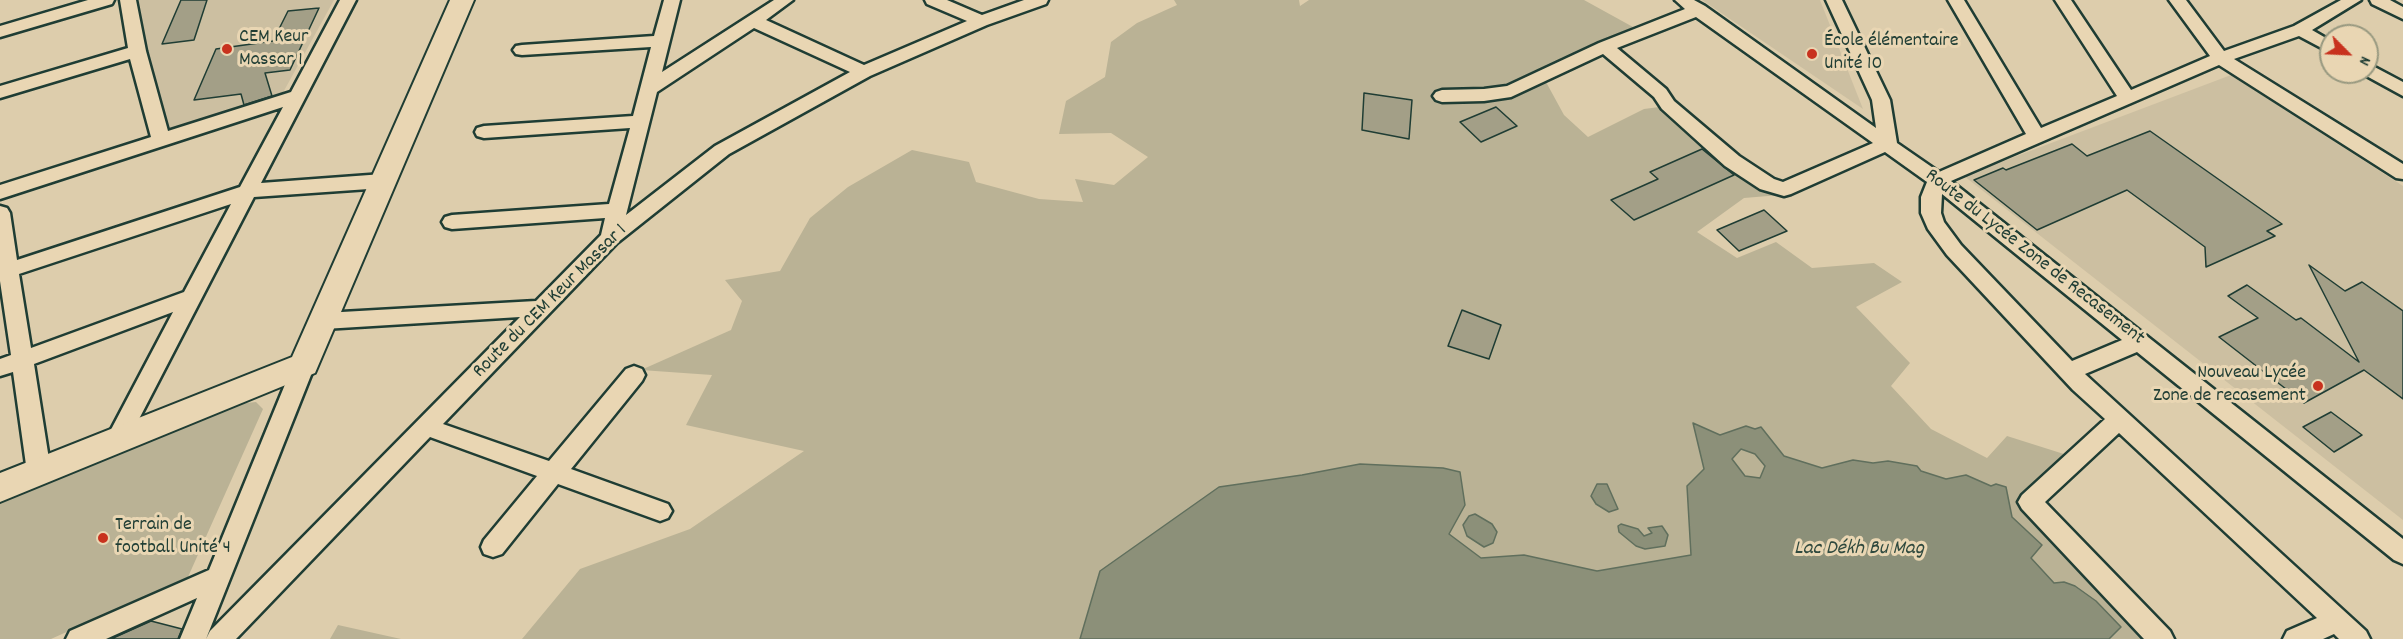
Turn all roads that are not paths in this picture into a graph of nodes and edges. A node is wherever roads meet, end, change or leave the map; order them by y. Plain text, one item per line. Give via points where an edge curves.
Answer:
1 (106, 0) edge
2 (128, 0) edge
3 (348, 0) edge
4 (462, 0) edge
5 (672, 0) edge
6 (785, 0) edge
7 (933, 0) edge
8 (1040, 0) edge
9 (1834, 0) edge
10 (1956, 0) edge
11 (2063, 0) edge
12 (2177, 0) edge
13 (2353, 0) edge
14 (2378, 0) edge
15 (1691, 5) edge
16 (2403, 14) edge
17 (754, 21) junction
18 (981, 21) junction
19 (2300, 30) junction
20 (0, 32) edge
21 (662, 41) junction
22 (2319, 41) edge
23 (1605, 47) junction
24 (522, 50) dead end
25 (137, 51) junction
26 (2220, 58) junction
27 (864, 72) junction
28 (2379, 76) edge
29 (649, 89) junction
30 (2403, 90) edge
31 (0, 92) edge
32 (297, 96) junction
33 (1442, 96) dead end
34 (2127, 98) junction
35 (641, 121) junction
36 (484, 132) dead end
37 (2037, 137) junction
38 (161, 140) junction
39 (1888, 144) junction
40 (2403, 173) edge
41 (1937, 180) junction
42 (383, 181) junction
43 (248, 190) junction
44 (0, 192) edge
45 (617, 210) junction
46 (0, 213) edge
47 (452, 222) dead end
48 (610, 238) junction
49 (9, 270) junction
50 (192, 297) junction
51 (544, 308) junction
52 (324, 321) junction
53 (2140, 342) junction
54 (22, 360) junction
55 (304, 365) junction
56 (0, 368) edge
57 (2069, 371) junction
58 (634, 375) dead end
59 (2119, 420) junction
60 (427, 427) junction
61 (116, 441) junction
62 (39, 472) junction
63 (554, 472) junction
64 (0, 488) edge
65 (660, 511) dead end
66 (493, 547) dead end
67 (2403, 554) edge
68 (219, 576) junction
69 (2337, 621) junction
70 (79, 639) edge
71 (193, 639) edge
72 (219, 639) edge
73 (2161, 639) edge
74 (2296, 639) edge
75 (2356, 639) edge

1 - 20 street
2 - 25 street
3 - 32 street
4 - 42 street
5 - 21 street
6 - 17 street
7 - 18 street
8 - 18 street, Route du CEM Keur Massar 1
9 - 39 street via 1881,100
10 - 37 street
11 - 34 street
12 - 26 street
13 - 19 street
14 - 16 street
15 - 23 street
15 - 39 street, Route du Lycée Zone de Recasement
17 - 27 street
17 - 29 street
18 - 27 street, Route du CEM Keur Massar 1
19 - 22 street
19 - 26 street
21 - 24 street
21 - 29 street
23 - 33 street via 1511,91
23 - 39 street via 1732,162 1774,186 1795,186
25 - 31 street
25 - 38 street
26 - 34 street
26 - 40 street
27 - 48 street, Route du CEM Keur Massar 1 via 722,150
28 - 30 street
29 - 35 street
32 - 38 street
32 - 43 street
34 - 37 street
35 - 36 street
35 - 45 street
37 - 41 street
38 - 44 street
39 - 41 street, Route du Lycée Zone de Recasement
41 - 53 street, Route du Lycée Zone de Recasement
41 - 57 street via 1931,197 1935,224 1954,250
42 - 43 street
42 - 52 street
43 - 49 street
43 - 50 street
45 - 47 street
45 - 48 street
46 - 49 street
48 - 51 street, Route du CEM Keur Massar 1
49 - 54 street
50 - 54 street
50 - 61 street
51 - 52 street
51 - 60 street, Route du CEM Keur Massar 1
52 - 55 street
53 - 57 street
53 - 67 street, Route du Lycée Zone de Recasement
54 - 56 street
54 - 62 street
55 - 61 street
55 - 68 street
57 - 59 street
58 - 63 street
59 - 69 street
59 - 73 street via 2030,502
60 - 63 street
60 - 72 street, Route du CEM Keur Massar 1
61 - 62 street
62 - 64 street
63 - 65 street
63 - 66 street
68 - 70 street
68 - 71 street
69 - 74 street
69 - 75 street

